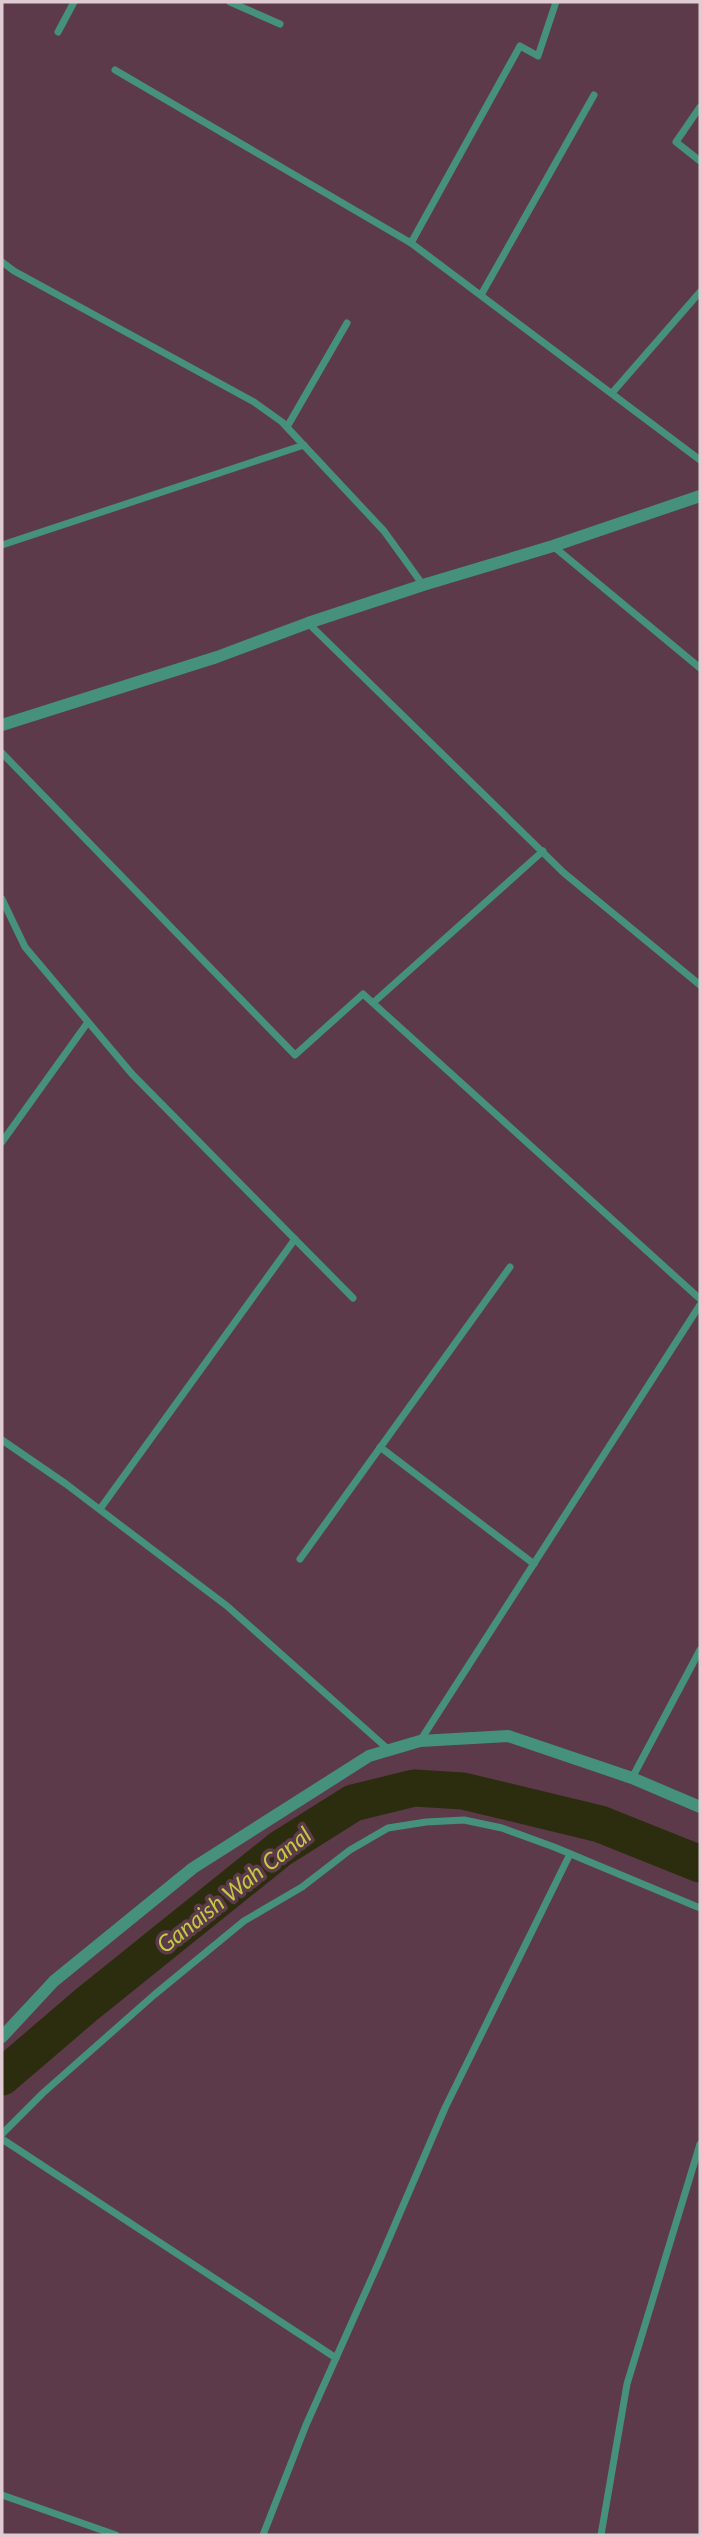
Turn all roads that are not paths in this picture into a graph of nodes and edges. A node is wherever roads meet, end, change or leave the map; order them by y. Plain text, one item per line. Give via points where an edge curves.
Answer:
1 (74, 2) edge
2 (230, 2) edge
3 (556, 2) edge
4 (280, 24) dead end
5 (58, 32) dead end
6 (115, 70) dead end
7 (594, 95) dead end
8 (700, 107) edge
9 (700, 161) edge
10 (411, 243) junction
11 (2, 262) edge
12 (700, 292) edge
13 (481, 295) junction
14 (347, 323) dead end
15 (612, 393) junction
16 (287, 427) junction
17 (304, 445) junction
18 (700, 460) edge
19 (700, 496) edge
20 (2, 545) edge
21 (552, 546) junction
22 (423, 585) junction
23 (308, 623) junction
24 (700, 668) edge
25 (2, 725) edge
26 (2, 753) edge
27 (543, 851) junction
28 (2, 899) edge
29 (700, 985) edge
30 (374, 1002) junction
31 (88, 1022) junction
32 (2, 1142) edge
33 (295, 1239) junction
34 (510, 1267) dead end
35 (353, 1298) dead end
36 (700, 1299) edge
37 (700, 1305) edge
38 (2, 1440) edge
39 (380, 1447) junction
40 (100, 1509) junction
41 (300, 1559) dead end
42 (534, 1564) junction
43 (700, 1650) edge
44 (420, 1741) junction
45 (390, 1750) junction
46 (632, 1778) junction
47 (700, 1807) edge
48 (570, 1854) junction
49 (700, 1908) edge
50 (2, 2037) edge
51 (2, 2136) edge
52 (700, 2144) edge
53 (336, 2358) junction
54 (2, 2495) edge
55 (116, 2535) edge
56 (262, 2535) edge
57 (601, 2535) edge

1 - 5 street
2 - 4 street
3 - 10 street via 538,56 520,46
6 - 10 street
7 - 13 street
8 - 9 street via 676,142
10 - 13 street
11 - 16 street via 254,402
12 - 15 street
13 - 15 street
14 - 16 street
15 - 18 street
16 - 17 street
17 - 20 street
17 - 22 street via 384,531
19 - 21 street
21 - 22 street
21 - 24 street
22 - 23 street
23 - 25 street
23 - 27 street
26 - 30 street via 295,1055 363,994
27 - 29 street
27 - 30 street
28 - 31 street via 25,947
30 - 36 street
31 - 32 street
31 - 33 street via 132,1074
33 - 35 street
33 - 40 street
34 - 39 street
37 - 42 street
38 - 40 street
39 - 41 street
39 - 42 street
40 - 45 street via 227,1606
42 - 44 street
43 - 46 street
44 - 45 street
44 - 46 street via 508,1736
45 - 50 street via 369,1756 193,1868 54,1981
46 - 47 street
48 - 49 street
48 - 51 street via 502,1828 464,1820 388,1828 244,1921 43,2093
48 - 53 street via 445,2108
51 - 53 street
52 - 57 street via 627,2384
53 - 56 street
54 - 55 street

